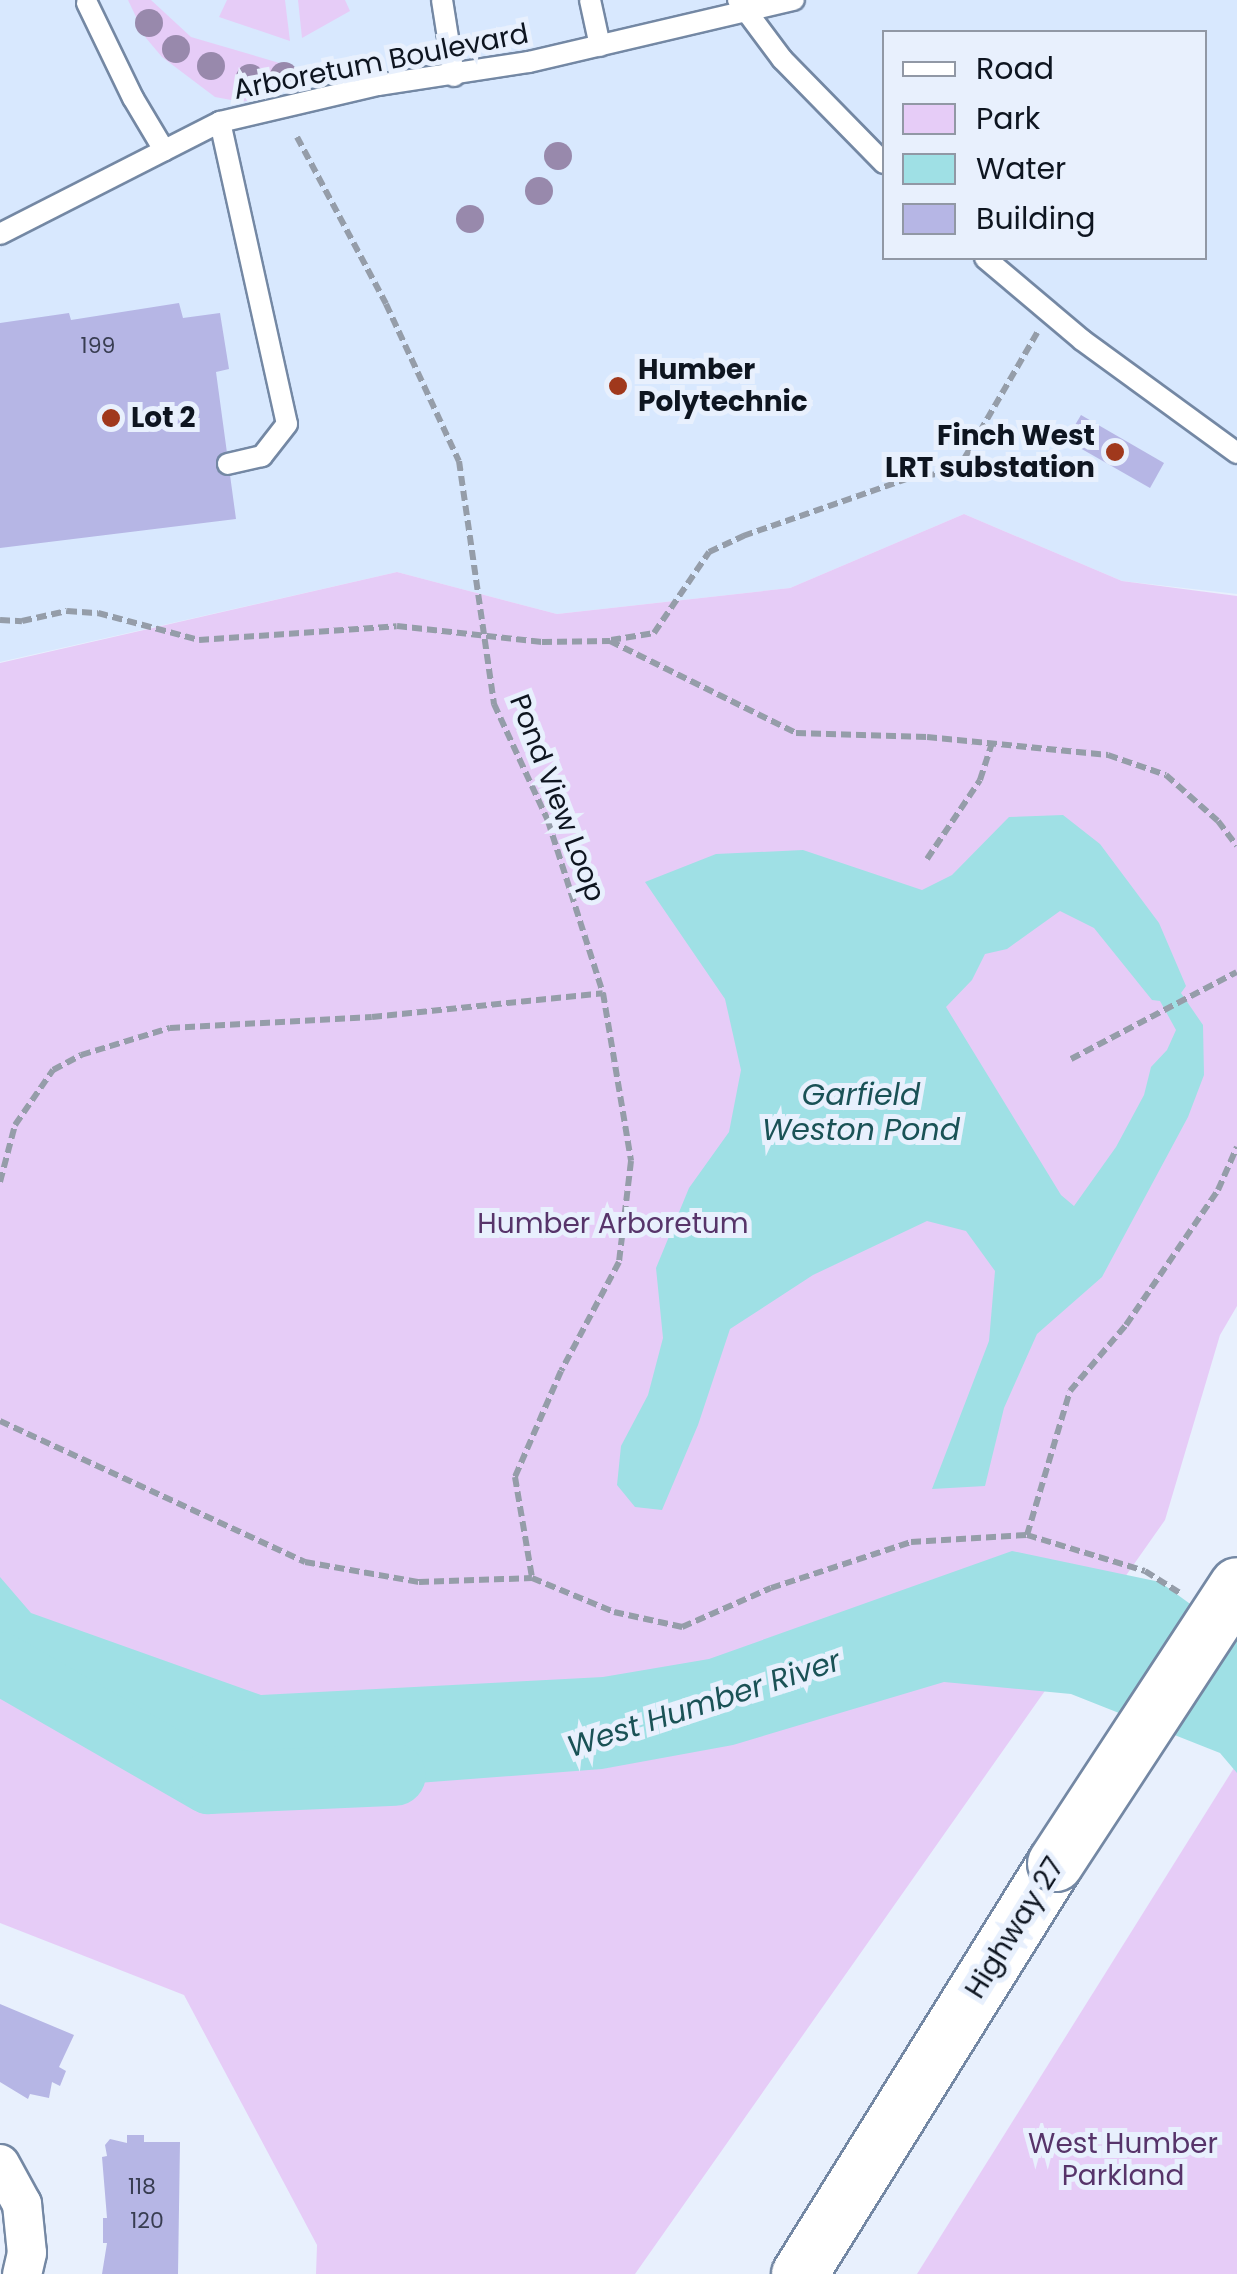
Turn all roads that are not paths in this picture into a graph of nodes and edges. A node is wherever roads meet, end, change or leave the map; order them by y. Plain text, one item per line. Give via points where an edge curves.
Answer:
1 (442, 0) edge
2 (590, 0) edge
3 (794, 0) edge
4 (87, 3) dead end
5 (743, 7) edge
6 (600, 46) junction
7 (454, 76) junction
8 (220, 122) junction
9 (164, 150) junction
10 (882, 161) edge
11 (0, 234) edge
12 (987, 260) edge
13 (1237, 453) edge
14 (228, 464) dead end
15 (1214, 1592) edge
16 (0, 2164) edge
17 (22, 2274) edge
18 (799, 2274) edge

1 - 7 lane
2 - 6 lane
3 - 5 lane, Arboretum Boulevard
4 - 9 lane
5 - 6 lane, Arboretum Boulevard
5 - 10 lane via 782,59
6 - 7 lane, Arboretum Boulevard
7 - 8 lane, Arboretum Boulevard via 378,85
8 - 9 lane, Arboretum Boulevard
8 - 14 lane via 287,424 262,456
9 - 11 lane, Arboretum Boulevard
12 - 13 lane via 1082,340
15 - 18 main road, Highway 27, bridge via 1056,1863
16 - 17 street via 22,2204

